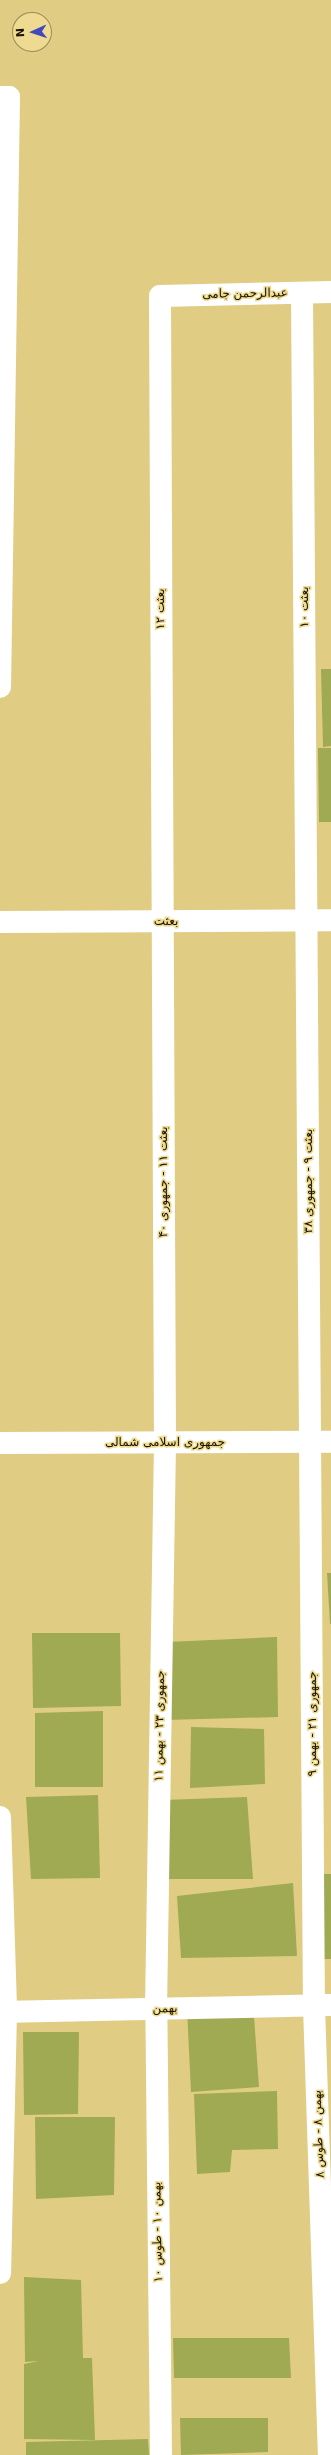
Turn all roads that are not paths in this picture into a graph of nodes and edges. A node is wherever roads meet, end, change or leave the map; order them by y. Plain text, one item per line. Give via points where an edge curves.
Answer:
1 (5, 97) edge
2 (331, 292) edge
3 (302, 293) junction
4 (160, 296) joint
5 (0, 687) edge
6 (307, 920) junction
7 (331, 920) edge
8 (0, 922) edge
9 (163, 922) junction
10 (321, 1442) edge
11 (0, 1443) edge
12 (165, 1443) junction
13 (0, 1817) edge
14 (323, 2006) edge
15 (156, 2009) junction
16 (3, 2012) edge
17 (0, 2273) edge
18 (161, 2455) edge
19 (329, 2455) edge

1 - 5 street
2 - 3 street, عبدالرحمن جامی
3 - 4 street, عبدالرحمن جامی
3 - 6 street, بعثت ۱۰
4 - 9 street, بعثت ۱۲
6 - 7 street, بعثت
6 - 9 street, بعثت
6 - 10 street, بعثت ۹ - جمهوری ۳۸
8 - 9 street, بعثت
9 - 12 street, بعثت ۱۱ - جمهوری ۴۰
10 - 12 street, جمهوری اسلامی شمالی
10 - 14 street, جمهوری ۲۱ - بهمن ۹
11 - 12 street, جمهوری اسلامی شمالی
12 - 15 street, جمهوری ۲۳ - بهمن ۱۱
13 - 16 street
14 - 15 street, بهمن
14 - 19 street, بهمن ۸ - طوس ۸
15 - 16 street, بهمن
15 - 18 street, بهمن ۱۰ - طوس ۱۰
16 - 17 street

